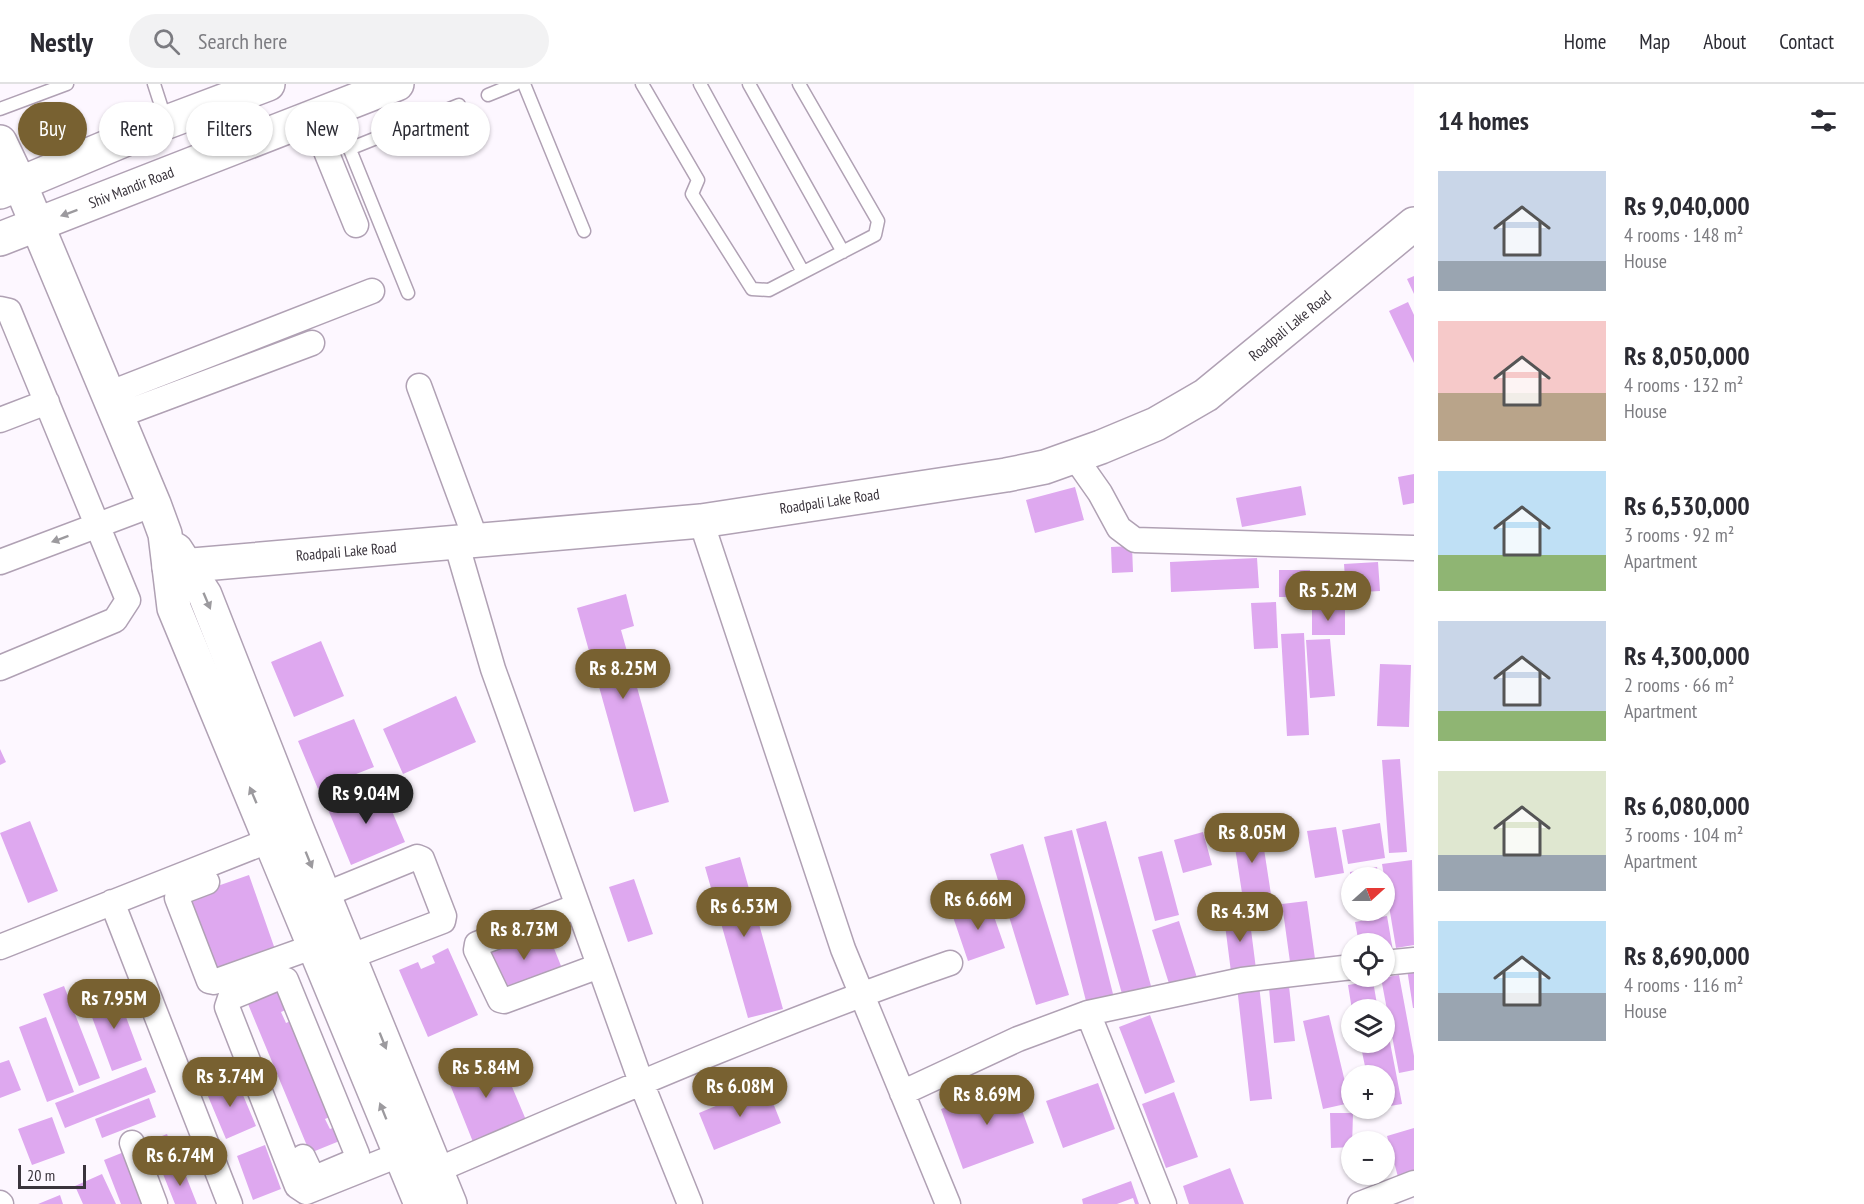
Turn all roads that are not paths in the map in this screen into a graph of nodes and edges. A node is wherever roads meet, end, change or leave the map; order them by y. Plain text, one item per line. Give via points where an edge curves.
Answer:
1 (67, 84) edge
2 (154, 84) edge
3 (268, 84) edge
4 (397, 84) edge
5 (515, 84) edge
6 (524, 84) edge
7 (642, 84) edge
8 (700, 84) edge
9 (749, 84) edge
10 (799, 84) edge
11 (488, 95) dead end
12 (160, 102) edge
13 (351, 102) edge
14 (0, 109) edge
15 (174, 119) edge
16 (285, 128) edge
17 (0, 142) edge
18 (99, 151) edge
19 (336, 156) edge
20 (352, 156) edge
21 (10, 188) edge
22 (1414, 224) edge
23 (37, 225) junction
24 (356, 225) dead end
25 (584, 231) dead end
26 (0, 239) edge
27 (843, 252) junction
28 (803, 272) junction
29 (372, 291) dead end
30 (408, 293) dead end
31 (0, 309) edge
32 (312, 344) dead end
33 (419, 386) dead end
34 (47, 402) junction
35 (112, 405) junction
36 (0, 420) edge
37 (1074, 456) junction
38 (159, 519) junction
39 (701, 521) junction
40 (97, 525) junction
41 (466, 541) junction
42 (1414, 548) edge
43 (0, 562) edge
44 (178, 566) junction
45 (0, 668) edge
46 (282, 841) junction
47 (324, 895) junction
48 (112, 902) junction
49 (578, 906) junction
50 (315, 946) junction
51 (0, 947) edge
52 (349, 957) junction
53 (1414, 960) edge
54 (1395, 962) edge
55 (950, 963) dead end
56 (599, 966) junction
57 (1341, 968) edge
58 (861, 994) junction
59 (1088, 1013) junction
60 (641, 1082) junction
61 (902, 1093) junction
62 (132, 1143) dead end
63 (303, 1157) dead end
64 (418, 1177) edge
65 (1414, 1183) edge
66 (155, 1204) edge
67 (230, 1204) edge
68 (450, 1204) edge
69 (690, 1204) edge
70 (948, 1204) edge
71 (1164, 1204) edge
72 (1360, 1204) edge

1 - 14 lane
2 - 12 lane
3 - 15 street
4 - 13 street, Shiv Mandir Road
5 - 11 lane
6 - 25 lane
7 - 28 lane via 698,180 692,194 752,289 769,290
8 - 28 lane
9 - 27 lane
10 - 27 lane via 878,221 875,235
16 -> 23 street, Shiv Mandir Road
17 - 21 street
18 - 21 street
19 - 24 street
20 - 30 lane
21 - 23 street
22 - 37 street, Roadpali Lake Road via 1206,395 1155,424
23 - 26 street, Shiv Mandir Road
23 - 35 street
27 - 28 lane
29 - 35 street
31 - 34 street via 9,311
32 - 35 street
33 - 41 street
34 - 36 street
34 - 40 street
35 - 38 street
37 - 39 street, Roadpali Lake Road via 1006,475
37 - 42 street via 1119,528 1135,540
38 - 40 street
38 - 44 street
39 - 41 street, Roadpali Lake Road
39 - 58 street
40 -> 43 street
40 - 45 street via 128,600 115,620
41 - 44 street, Roadpali Lake Road
41 - 49 street via 494,669
44 - 46 street via 174,608
46 -> 47 street
46 - 48 street
46 - 50 street
46 - 50 street via 178,893 177,898 209,981
47 - 52 street
47 - 52 street via 417,857 422,859 443,921
48 - 51 street
48 - 67 street
49 - 56 street
49 - 56 street via 477,944 476,950 500,1000 504,1001
64 -> 50 street
52 -> 64 street
53 - 54 street
55 - 58 street
56 - 60 street
57 - 59 street via 1242,980
58 - 60 street
58 - 61 street
59 - 61 street via 1018,1039
59 - 71 street
60 - 64 street
60 - 69 street
61 - 70 street
62 - 66 street
63 - 64 street via 312,1176 317,1177 355,1161 357,1154 286,980 278,978 230,998 227,1008 297,1186 306,1192
64 - 68 street
65 - 72 street

